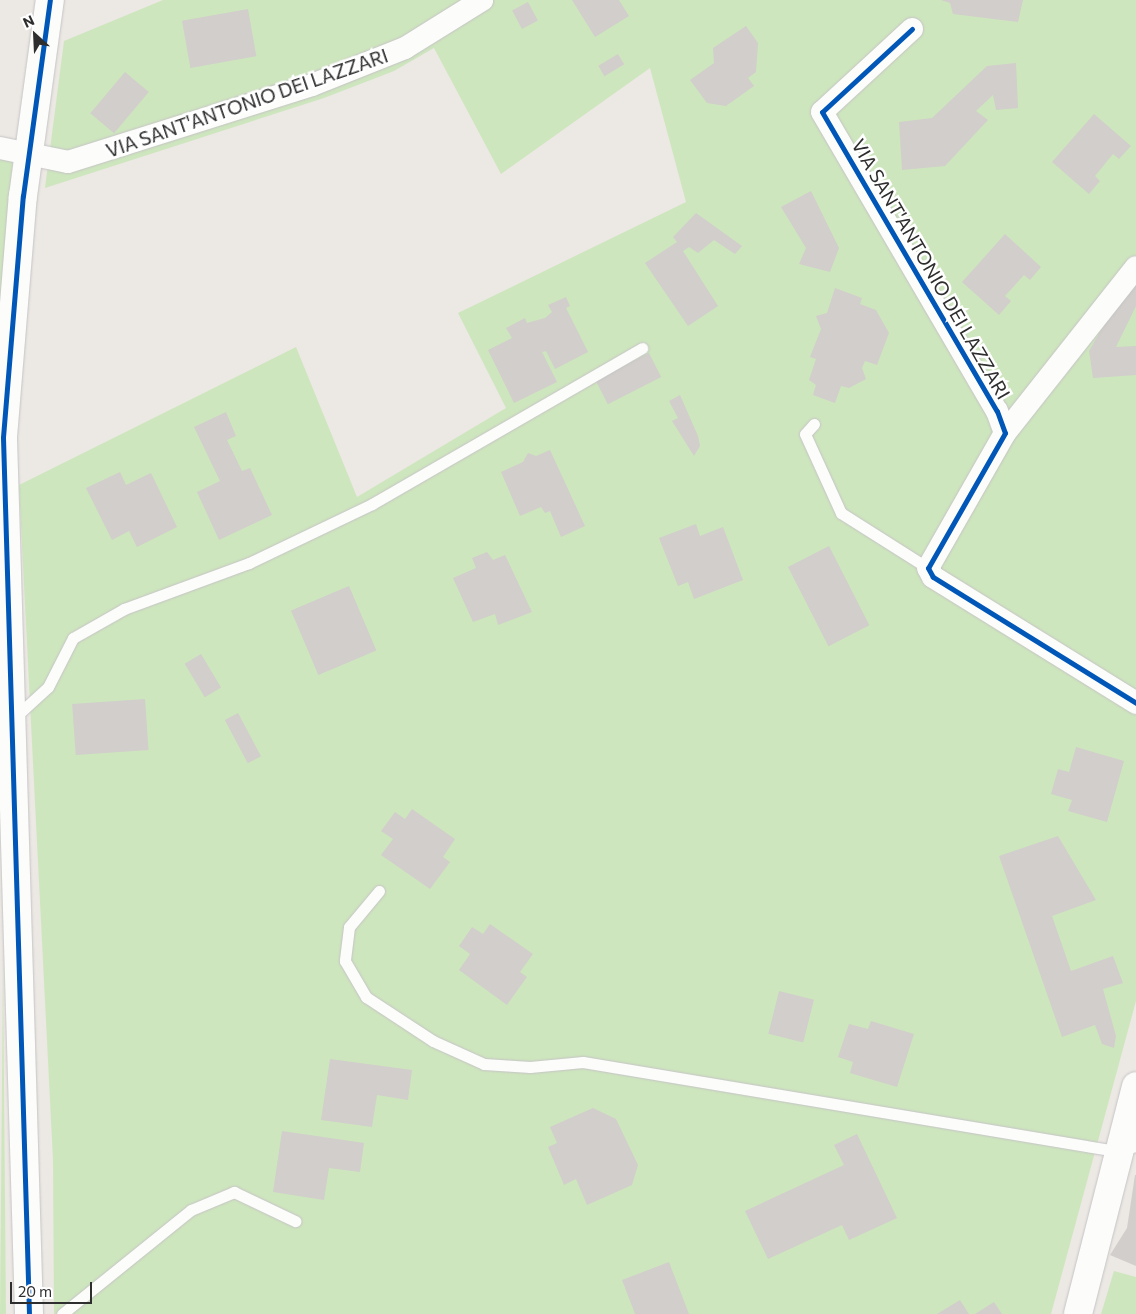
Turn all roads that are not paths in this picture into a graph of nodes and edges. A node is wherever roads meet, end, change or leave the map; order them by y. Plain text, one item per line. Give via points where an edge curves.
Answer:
1 (50, 0) edge
2 (482, 0) edge
3 (912, 29) dead end
4 (0, 148) edge
5 (30, 157) junction
6 (1136, 267) edge
7 (642, 348) dead end
8 (814, 424) dead end
9 (1005, 434) junction
10 (928, 568) junction
11 (1136, 703) edge
12 (6, 719) edge
13 (379, 891) dead end
14 (1136, 1086) edge
15 (1126, 1148) edge
16 (295, 1221) dead end
17 (29, 1314) edge
18 (62, 1314) edge
19 (1078, 1314) edge

1 - 5 street
2 - 5 street, VIA SANT'ANTONIO DEI LAZZARI via 405,48 312,84 68,162
3 - 9 street, VIA SANT'ANTONIO DEI LAZZARI via 822,112 997,411
4 - 5 street, VIA SANT'ANTONIO DEI LAZZARI
5 - 12 street via 3,437
6 - 9 street, VIA SANT'ANTONIO DEI LAZZARI
7 - 12 lane via 372,504 248,563 124,609 72,638 48,688
8 - 10 lane via 805,434 841,513
9 - 10 street, VIA SANT'ANTONIO DEI LAZZARI
10 - 11 street via 933,576
12 - 17 street
13 - 15 lane via 349,927 345,961 366,997 433,1041 484,1064 530,1068 583,1062
14 - 15 street
15 - 19 street
16 - 18 lane via 234,1192 191,1210

